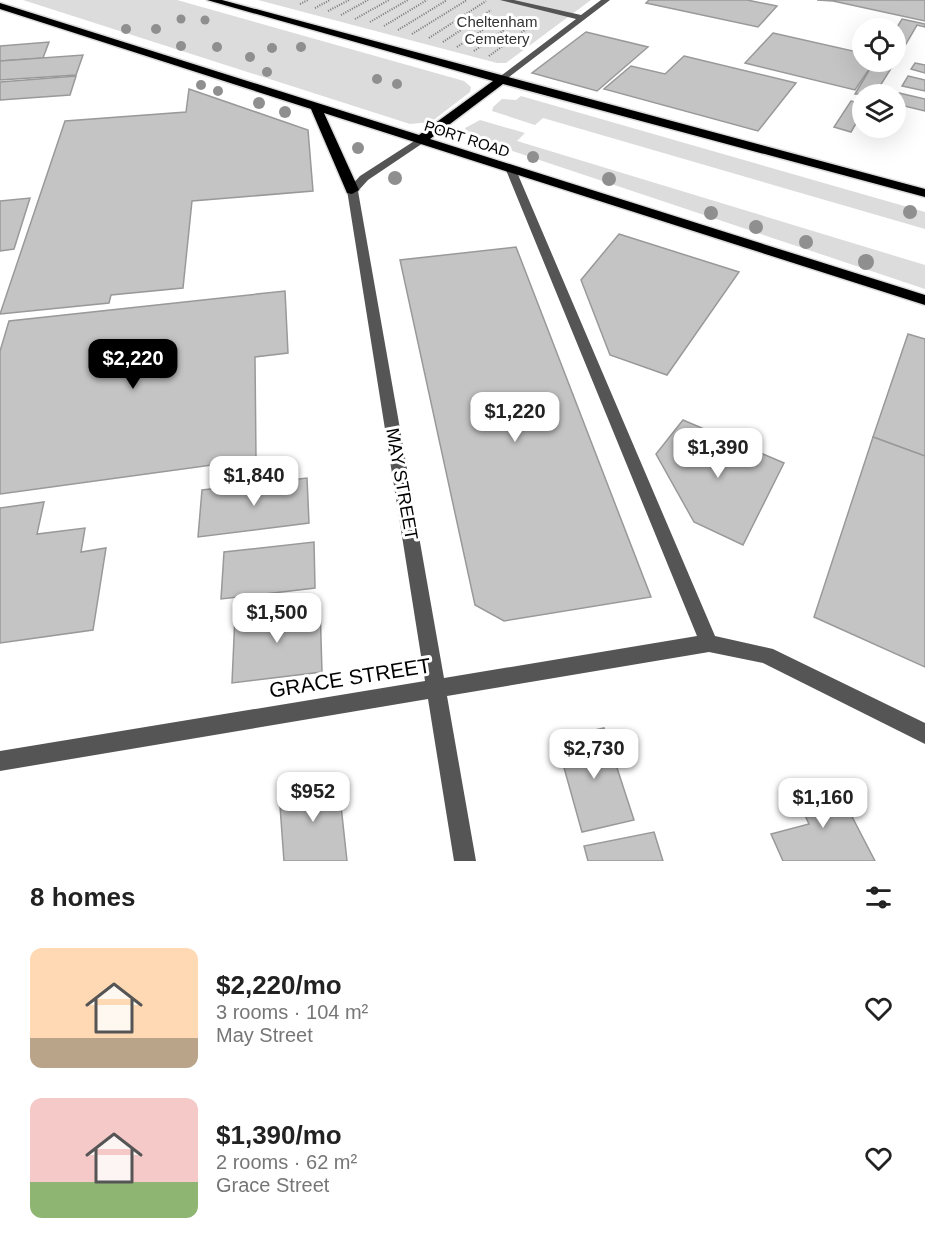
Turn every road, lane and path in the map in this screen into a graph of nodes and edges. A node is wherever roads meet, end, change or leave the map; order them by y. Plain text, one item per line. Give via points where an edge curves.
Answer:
1 (212, 0) edge
2 (330, 0) edge
3 (349, 0) edge
4 (368, 0) edge
5 (389, 0) edge
6 (408, 0) edge
7 (428, 0) edge
8 (447, 0) edge
9 (467, 0) edge
10 (488, 0) edge
11 (505, 0) edge
12 (606, 0) edge
13 (521, 4) junction
14 (294, 7) dead end
15 (2, 8) edge
16 (536, 8) junction
17 (301, 9) dead end
18 (309, 11) dead end
19 (551, 11) junction
20 (322, 15) dead end
21 (582, 18) junction
22 (342, 20) dead end
23 (357, 24) dead end
24 (364, 26) dead end
25 (385, 31) dead end
26 (400, 35) dead end
27 (415, 39) dead end
28 (431, 43) dead end
29 (446, 47) dead end
30 (462, 52) dead end
31 (478, 56) dead end
32 (495, 60) dead end
33 (501, 80) junction
34 (316, 107) junction
35 (419, 141) junction
36 (511, 170) junction
37 (352, 190) junction
38 (925, 193) edge
39 (925, 300) edge
40 (709, 644) junction
41 (437, 688) junction
42 (925, 735) edge
43 (0, 761) edge
44 (465, 861) edge

1 - 33 highway
2 - 18 path
3 - 20 path
4 - 22 path via 335,18
5 - 23 path via 350,22
6 - 24 path
7 - 25 path via 378,29
8 - 26 path via 392,33
9 - 27 path via 408,37
10 - 28 path via 423,41
11 - 13 street
11 - 29 path via 438,45
12 - 21 street
13 - 16 street
13 - 30 path via 454,50
14 - 17 path
15 - 34 highway, PORT ROAD
16 - 19 street
16 - 31 path via 470,54
19 - 21 street
19 - 32 path via 486,58
21 - 33 street
33 - 35 highway
33 - 38 highway
34 - 35 highway, PORT ROAD
34 - 37 highway
35 - 36 highway, PORT ROAD
35 - 37 street
36 - 39 highway, PORT ROAD
36 - 40 street
37 - 41 street, MAY STREET
40 - 41 street, GRACE STREET
40 - 42 street via 766,655
41 - 43 street, GRACE STREET
41 - 44 street, MAY STREET

